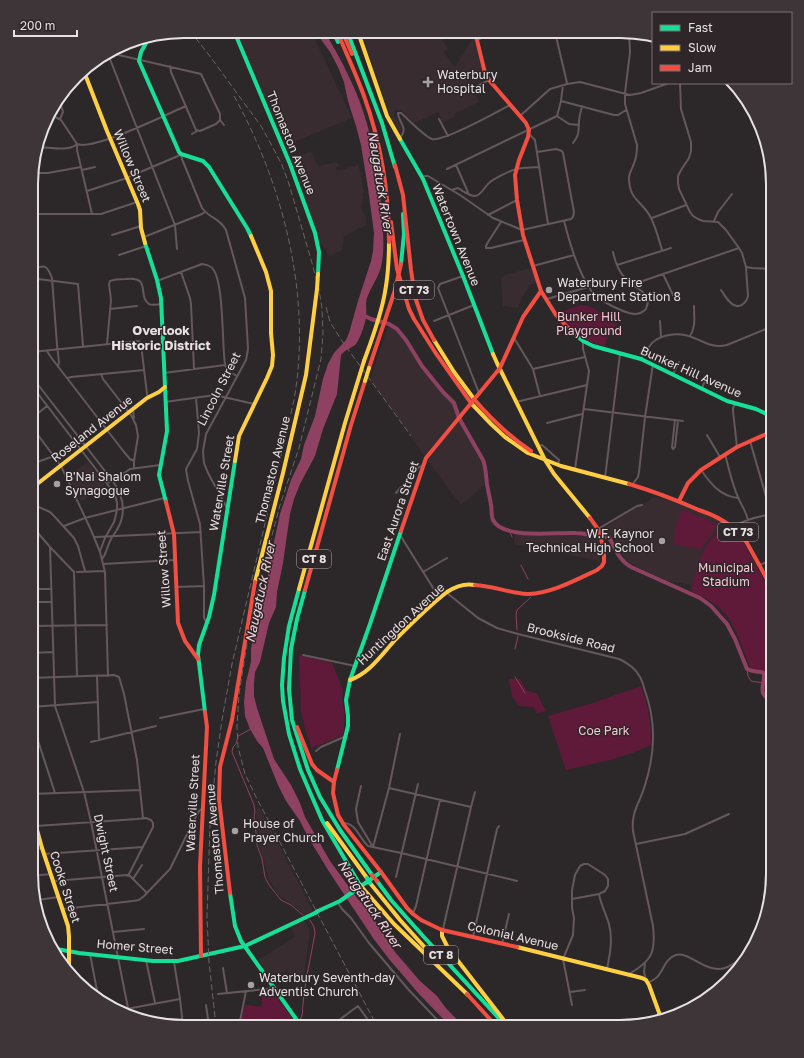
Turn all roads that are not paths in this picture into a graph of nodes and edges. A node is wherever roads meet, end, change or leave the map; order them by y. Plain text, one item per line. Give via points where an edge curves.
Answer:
1 (237, 38) edge
2 (337, 38) edge
3 (340, 38) edge
4 (345, 38) edge
5 (349, 38) edge
6 (360, 38) edge
7 (482, 38) edge
8 (556, 38) edge
9 (629, 38) edge
10 (477, 40) joint
11 (148, 43) edge
12 (116, 55) edge
13 (111, 58) edge
14 (139, 59) junction
15 (170, 66) junction
16 (87, 75) edge
17 (488, 80) junction
18 (366, 82) junction
19 (567, 84) junction
20 (660, 84) edge
21 (666, 84) edge
22 (680, 84) edge
23 (562, 85) junction
24 (361, 86) junction
25 (475, 87) dead end
26 (659, 87) junction
27 (625, 94) junction
28 (561, 101) junction
29 (510, 105) junction
30 (61, 106) edge
31 (186, 106) junction
32 (582, 106) junction
33 (626, 110) junction
34 (163, 116) junction
35 (520, 116) junction
36 (557, 116) junction
37 (54, 117) edge
38 (60, 119) junction
39 (439, 119) dead end
40 (220, 120) junction
41 (224, 125) dead end
42 (579, 125) junction
43 (136, 128) junction
44 (197, 131) junction
45 (529, 132) junction
46 (192, 134) dead end
47 (448, 136) junction
48 (110, 138) junction
49 (399, 138) junction
50 (573, 143) dead end
51 (77, 144) junction
52 (43, 147) edge
53 (537, 152) junction
54 (181, 154) junction
55 (395, 165) junction
56 (456, 165) junction
57 (95, 167) dead end
58 (152, 167) junction
59 (81, 168) junction
60 (539, 168) junction
61 (447, 169) dead end
62 (516, 169) junction
63 (38, 173) edge
64 (421, 177) junction
65 (127, 178) junction
66 (385, 179) junction
67 (452, 190) junction
68 (87, 192) junction
69 (468, 194) junction
70 (732, 194) dead end
71 (517, 200) junction
72 (138, 202) junction
73 (686, 205) junction
74 (205, 212) junction
75 (38, 214) edge
76 (92, 214) junction
77 (488, 215) junction
78 (652, 218) junction
79 (564, 220) junction
80 (714, 221) junction
81 (500, 222) junction
82 (548, 224) junction
83 (175, 225) junction
84 (141, 226) junction
85 (522, 230) junction
86 (112, 236) dead end
87 (142, 237) junction
88 (524, 239) junction
89 (146, 246) junction
90 (671, 248) dead end
91 (739, 248) junction
92 (177, 249) dead end
93 (662, 250) junction
94 (613, 252) dead end
95 (119, 255) dead end
96 (574, 255) junction
97 (617, 265) junction
98 (533, 266) junction
99 (38, 267) edge
100 (746, 267) junction
101 (766, 269) edge
102 (182, 272) junction
103 (663, 274) junction
104 (462, 276) junction
105 (38, 279) edge
106 (52, 281) junction
107 (158, 281) junction
108 (640, 282) junction
109 (631, 285) junction
110 (589, 287) junction
111 (639, 290) junction
112 (721, 290) dead end
113 (541, 291) junction
114 (673, 295) dead end
115 (545, 300) junction
116 (162, 304) junction
117 (474, 305) junction
118 (137, 306) dead end
119 (694, 306) dead end
120 (110, 309) junction
121 (449, 315) junction
122 (434, 321) dead end
123 (660, 321) dead end
124 (766, 329) edge
125 (690, 336) junction
126 (513, 337) junction
127 (661, 338) junction
128 (583, 341) junction
129 (107, 344) junction
130 (83, 346) junction
131 (58, 349) junction
132 (47, 350) junction
133 (38, 351) edge
134 (620, 353) junction
135 (585, 357) junction
136 (641, 359) junction
137 (679, 362) dead end
138 (652, 364) junction
139 (225, 366) junction
140 (58, 367) junction
141 (500, 368) junction
142 (194, 369) junction
143 (533, 369) junction
144 (144, 370) junction
145 (164, 373) junction
146 (101, 374) junction
147 (673, 374) junction
148 (237, 376) junction
149 (707, 376) dead end
150 (68, 378) junction
151 (38, 384) edge
152 (587, 385) junction
153 (165, 387) junction
154 (702, 388) junction
155 (44, 391) junction
156 (157, 393) junction
157 (479, 393) junction
158 (39, 395) joint
159 (165, 395) junction
160 (540, 396) junction
161 (149, 398) junction
162 (196, 398) junction
163 (226, 398) junction
164 (473, 401) junction
165 (166, 402) junction
166 (516, 402) junction
167 (254, 404) junction
168 (735, 404) junction
169 (47, 406) junction
170 (584, 409) junction
171 (131, 411) junction
172 (38, 413) edge
173 (613, 413) junction
174 (582, 414) junction
175 (766, 414) edge
176 (645, 417) junction
177 (134, 419) junction
178 (66, 420) junction
179 (676, 420) junction
180 (683, 421) dead end
181 (547, 423) dead end
182 (61, 424) junction
183 (107, 430) junction
184 (766, 434) edge
185 (675, 435) junction
186 (706, 435) dead end
187 (38, 436) edge
188 (749, 441) junction
189 (86, 446) junction
190 (538, 446) junction
191 (737, 447) junction
192 (197, 449) junction
193 (81, 450) junction
194 (203, 450) junction
195 (725, 454) junction
196 (54, 456) junction
197 (720, 457) junction
198 (97, 460) junction
199 (545, 460) junction
200 (134, 461) junction
201 (38, 462) edge
202 (92, 464) junction
203 (558, 464) junction
204 (160, 465) junction
205 (424, 465) junction
206 (61, 466) junction
207 (134, 468) junction
208 (575, 469) junction
209 (700, 470) junction
210 (605, 478) junction
211 (112, 480) junction
212 (38, 483) edge
213 (107, 483) junction
214 (631, 486) junction
215 (396, 493) dead end
216 (766, 496) edge
217 (164, 498) junction
218 (738, 498) junction
219 (679, 501) junction
220 (642, 505) dead end
221 (38, 507) edge
222 (123, 508) junction
223 (117, 509) junction
224 (228, 509) junction
225 (766, 515) edge
226 (85, 518) junction
227 (748, 520) junction
228 (64, 526) junction
229 (733, 527) junction
230 (599, 530) junction
231 (201, 532) junction
232 (38, 533) edge
233 (173, 534) junction
234 (400, 535) junction
235 (106, 536) junction
236 (113, 536) junction
237 (95, 537) junction
238 (50, 547) junction
239 (100, 551) junction
240 (447, 558) dead end
241 (102, 559) junction
242 (175, 560) junction
243 (766, 562) edge
244 (103, 564) junction
245 (759, 565) junction
246 (85, 571) junction
247 (104, 571) junction
248 (76, 572) junction
249 (423, 572) junction
250 (766, 578) edge
251 (204, 586) junction
252 (176, 587) junction
253 (51, 588) junction
254 (38, 589) edge
255 (447, 593) junction
256 (440, 599) junction
257 (38, 602) edge
258 (52, 602) junction
259 (207, 623) junction
260 (52, 625) junction
261 (76, 625) junction
262 (106, 625) junction
263 (38, 626) edge
264 (198, 648) junction
265 (192, 650) junction
266 (38, 652) edge
267 (53, 652) junction
268 (303, 655) dead end
269 (198, 659) junction
270 (355, 666) junction
271 (290, 669) junction
272 (77, 676) junction
273 (97, 676) junction
274 (108, 676) junction
275 (54, 677) junction
276 (38, 678) edge
277 (350, 680) junction
278 (98, 702) junction
279 (55, 706) junction
280 (38, 707) edge
281 (205, 709) junction
282 (160, 718) dead end
283 (156, 726) dead end
284 (131, 733) junction
285 (400, 734) dead end
286 (346, 736) junction
287 (99, 740) junction
288 (38, 741) edge
289 (91, 742) dead end
290 (316, 751) dead end
291 (334, 782) junction
292 (418, 784) dead end
293 (307, 786) junction
294 (361, 786) dead end
295 (389, 788) junction
296 (140, 790) junction
297 (84, 792) junction
298 (475, 792) dead end
299 (55, 793) junction
300 (38, 794) edge
301 (415, 794) junction
302 (440, 800) junction
303 (471, 807) junction
304 (203, 808) junction
305 (729, 814) dead end
306 (196, 817) junction
307 (143, 818) junction
308 (202, 818) junction
309 (92, 822) junction
310 (342, 823) junction
311 (349, 824) junction
312 (38, 826) edge
313 (499, 826) dead end
314 (346, 828) junction
315 (38, 834) edge
316 (39, 838) joint
317 (636, 844) junction
318 (143, 847) junction
319 (373, 847) junction
320 (42, 848) junction
321 (38, 849) edge
322 (97, 850) junction
323 (401, 853) junction
324 (44, 854) junction
325 (427, 860) junction
326 (142, 865) dead end
327 (457, 867) junction
328 (381, 872) junction
329 (51, 874) junction
330 (486, 874) junction
331 (38, 875) edge
332 (128, 876) junction
333 (103, 877) junction
334 (396, 877) dead end
335 (132, 879) junction
336 (54, 881) junction
337 (517, 881) dead end
338 (361, 886) junction
339 (147, 893) junction
340 (599, 894) junction
341 (60, 897) junction
342 (572, 899) junction
343 (40, 900) edge
344 (338, 902) junction
345 (108, 905) junction
346 (63, 909) junction
347 (413, 914) junction
348 (509, 914) dead end
349 (144, 929) dead end
350 (442, 930) junction
351 (113, 932) junction
352 (473, 937) junction
353 (502, 944) junction
354 (245, 946) junction
355 (60, 949) edge
356 (69, 951) junction
357 (90, 953) junction
358 (202, 956) junction
359 (118, 957) junction
360 (563, 958) junction
361 (146, 960) junction
362 (738, 960) edge
363 (174, 962) junction
364 (69, 964) edge
365 (645, 964) junction
366 (223, 968) dead end
367 (607, 969) junction
368 (629, 974) junction
369 (647, 981) junction
370 (274, 987) junction
371 (585, 990) dead end
372 (97, 991) edge
373 (246, 991) junction
374 (570, 992) junction
375 (227, 993) junction
376 (218, 994) dead end
377 (468, 995) junction
378 (180, 999) junction
379 (155, 1003) junction
380 (206, 1005) dead end
381 (572, 1005) dead end
382 (128, 1008) joint
383 (660, 1014) edge
384 (182, 1020) edge
385 (207, 1020) edge
386 (240, 1020) edge
387 (297, 1020) edge
388 (339, 1020) edge
389 (368, 1020) edge
390 (437, 1020) edge
391 (491, 1020) edge
392 (501, 1020) edge
393 (503, 1020) edge

1 - 354 main road, Thomaston Avenue, bridge via 290,164 319,252 307,372 253,593 232,720 220,767 219,799 233,917 237,933
2 - 24 main road
3 - 24 main road, CT 8
4 - 18 main road, CT 8
5 - 18 main road
6 - 49 main road, Watertown Avenue via 385,111
7 - 10 street
8 - 19 street
9 - 27 street
10 - 17 main road
11 - 14 main road
12 - 14 street
13 - 43 street
14 - 15 street
14 - 34 main road
15 - 31 street
15 - 40 street via 201,74 220,114
16 - 48 main road, Willow Street
17 - 25 street
17 - 29 main road
18 - 55 main road, CT 8
19 - 23 street
19 - 27 street via 580,82
20 - 26 street
21 - 26 street
22 - 73 street via 681,109 691,142 691,151 678,176
23 - 28 street
23 - 35 street via 546,92
24 - 66 main road, CT 8 via 377,136
26 - 27 street via 638,94
27 - 33 street
28 - 32 street
28 - 36 street
29 - 35 main road
29 - 47 street
30 - 38 street via 63,112
31 - 34 street
31 - 44 street
32 - 33 street via 618,115
32 - 42 street
33 - 78 street via 637,151 629,177 631,191
34 - 43 street
34 - 54 main road
35 - 45 main road
36 - 42 street via 569,124
36 - 45 street
37 - 38 street
38 - 51 street
39 - 47 street
40 - 41 street
40 - 44 street via 217,124
42 - 50 street via 578,137
43 - 48 street
43 - 58 street
44 - 46 street
45 - 53 street via 535,140
45 - 56 street
45 - 62 main road
47 - 49 street via 432,139 398,113 403,124
48 - 51 street via 89,144
48 - 65 main road, Willow Street
49 - 64 main road, Watertown Avenue
51 - 52 street via 66,149
51 - 59 street
53 - 60 street
53 - 79 street via 556,149 562,151 574,212 573,218
54 - 58 street
54 - 74 street
54 - 167 main road, Waterville Street via 209,166 247,228 268,278 271,293 273,361
55 - 164 main road, CT 73 via 403,196 416,300 438,348
55 - 271 main road, CT 8, bridge via 404,234 401,264 387,316 349,432 297,619
56 - 61 street
56 - 69 street
57 - 59 street
58 - 65 street
58 - 83 street
59 - 63 street
59 - 68 street
60 - 62 street
60 - 82 street
62 - 69 street via 490,182 478,195
62 - 71 main road, Bunker Hill Avenue
64 - 67 street via 428,176
64 - 104 main road, Watertown Avenue
65 - 68 street
65 - 72 main road, Willow Street
66 - 164 main road, CT 73 via 397,269 409,309 434,352
66 - 293 main road, CT 8, bridge via 389,259 386,288 380,315 346,419 285,647 282,685 286,717 289,734
67 - 69 street via 458,188
67 - 77 street
68 - 76 street
70 - 80 street
71 - 77 street
71 - 85 main road, Bunker Hill Avenue
72 - 76 street via 106,213
72 - 84 main road, Willow Street
73 - 78 street
73 - 80 street via 698,219
74 - 83 street
74 - 148 street, Lincoln Street via 219,221 226,230 245,298 248,354
75 - 76 street
77 - 81 street
78 - 93 street
79 - 82 street
79 - 96 street
80 - 91 street via 722,225
81 - 85 street
81 - 88 street via 486,248
82 - 85 street
83 - 87 street
83 - 92 street
84 - 86 street
84 - 87 main road, Willow Street
85 - 88 main road, Bunker Hill Avenue
87 - 89 main road, Willow Street
88 - 98 main road, Bunker Hill Avenue
89 - 95 street
89 - 107 main road, Willow Street
90 - 93 street
91 - 100 street
91 - 103 street
93 - 97 street
94 - 97 street
96 - 98 street
96 - 110 street
97 - 109 street
98 - 113 main road, Bunker Hill Avenue
99 - 106 street via 45,266 49,269
100 - 101 street
100 - 112 street via 748,296 743,305 733,305
102 - 107 street
102 - 139 street via 202,264 213,267 221,294
102 - 142 street via 191,304
103 - 108 street
103 - 114 street
104 - 117 main road, Watertown Avenue
104 - 121 street via 438,285
105 - 106 street
106 - 130 street via 79,285
106 - 131 street
107 - 116 main road, Willow Street
108 - 109 street
108 - 111 street
109 - 111 street
110 - 111 street via 600,300 634,314 643,312 648,304 645,294
110 - 115 street
113 - 115 main road, Bunker Hill Avenue
113 - 126 main road, East Aurora Street via 524,315
115 - 128 main road, Bunker Hill Avenue via 556,315
116 - 120 street via 148,303 140,282 131,278 110,282
116 - 145 main road, Willow Street
117 - 121 street
117 - 141 main road, Watertown Avenue
118 - 120 street
119 - 125 street via 694,329
120 - 129 street
121 - 122 street
121 - 157 street
123 - 127 street
124 - 125 street via 722,346 714,346
125 - 127 street via 677,334
126 - 141 main road, East Aurora Street
126 - 143 street
127 - 136 street via 652,344
128 - 134 main road, Bunker Hill Avenue
128 - 135 street
129 - 130 street
129 - 144 street via 139,341
130 - 131 street
131 - 132 street
131 - 140 street
132 - 133 street
132 - 140 street
134 - 136 main road, Bunker Hill Avenue
134 - 173 street
135 - 143 street
135 - 152 street via 589,371
136 - 138 main road, Bunker Hill Avenue
137 - 147 street
138 - 147 main road, Bunker Hill Avenue
138 - 176 street
139 - 142 street
139 - 148 street
140 - 150 street
141 - 157 main road, East Aurora Street
141 - 166 main road, Watertown Avenue
142 - 145 street
143 - 160 street
144 - 146 street
144 - 161 street
145 - 153 main road, Willow Street
146 - 150 street
146 - 171 street
147 - 154 main road, Bunker Hill Avenue
148 - 163 street, Lincoln Street
149 - 154 street
150 - 183 street
151 - 155 street
152 - 160 street
152 - 170 street
153 - 156 main road, Roseland Avenue
153 - 159 main road, Willow Street
154 - 168 main road, Bunker Hill Avenue
155 - 158 street
155 - 178 street
156 - 159 main road
156 - 161 main road, Roseland Avenue
157 - 164 main road, East Aurora Street
158 - 169 street
159 - 165 main road, Willow Street
160 - 166 street
161 - 171 main road, Roseland Avenue
162 - 163 street
162 - 165 street
162 - 192 street via 199,433
163 - 167 street
163 - 194 street, Lincoln Street via 206,434
164 - 199 main road, CT 73 via 509,436
164 - 205 main road, East Aurora Street via 426,458
165 - 204 main road, Willow Street via 167,435
166 - 190 main road, Watertown Avenue
167 - 224 main road, Waterville Street via 238,439
168 - 175 main road, Bunker Hill Avenue
168 - 191 street via 733,411
169 - 172 street
169 - 182 street
170 - 173 street
170 - 174 street
171 - 177 street
171 - 177 street
171 - 183 main road, Roseland Avenue
173 - 176 street
173 - 210 street
174 - 181 street
174 - 208 street
176 - 179 street
176 - 214 street via 638,477
177 - 200 street via 138,436
178 - 182 street
178 - 189 street
179 - 180 street
179 - 185 street
182 - 193 street
183 - 189 main road, Roseland Avenue
183 - 200 street
184 - 188 main road
185 - 185 street via 672,447 673,449 675,447
186 - 197 street
187 - 196 street
188 - 191 main road
188 - 216 street
189 - 193 main road, Roseland Avenue
189 - 198 street
190 - 199 main road, Watertown Avenue
190 - 203 street via 542,445 559,460
191 - 195 main road
192 - 194 street
192 - 231 street via 186,469
193 - 202 street
193 - 206 main road, Roseland Avenue
194 - 224 street, Lincoln Street via 208,473
195 - 197 main road
195 - 218 street
196 - 201 street
196 - 206 street
197 - 209 main road
198 - 202 street
198 - 211 street
199 - 203 main road, CT 73
199 - 230 main road, Huntingdon Avenue
200 - 207 street
202 - 213 street
203 - 208 main road, CT 73
204 - 207 street
204 - 217 main road, Willow Street via 159,476
205 - 215 street via 418,468
205 - 234 main road, East Aurora Street
206 - 212 main road, Roseland Avenue
206 - 226 street
207 - 211 street
208 - 210 main road, CT 73
209 - 218 street via 714,488 732,498
209 - 219 main road via 688,483
210 - 214 main road, CT 73
211 - 213 street
211 - 222 street via 120,493
213 - 223 street via 115,495
214 - 219 main road, CT 73
217 - 222 street
217 - 233 main road, Willow Street
218 - 227 street
219 - 229 main road, CT 73 via 719,518
220 - 230 street
221 - 228 street via 50,512
222 - 223 street
222 - 236 street via 121,520
223 - 226 street
223 - 235 street via 114,522
224 - 259 main road, Waterville Street
225 - 227 street
226 - 228 street
226 - 237 street
227 - 229 street
228 - 246 street via 76,541
229 - 245 main road, CT 73 via 743,537
230 - 255 main road, Huntingdon Avenue via 604,562 602,566 543,593 528,594 470,584 459,585
231 - 233 street
231 - 251 street
232 - 238 street
233 - 236 street
233 - 242 main road, Willow Street
234 - 249 street
234 - 270 main road, East Aurora Street
235 - 236 street
235 - 237 street
235 - 239 street
236 - 241 street
237 - 239 street
238 - 248 street
238 - 253 street, Dwight Street
239 - 241 street
240 - 249 street
241 - 244 street
242 - 244 street
242 - 252 main road, Willow Street
243 - 245 street
244 - 247 street
245 - 250 main road, CT 73
246 - 247 street
246 - 248 street
247 - 262 street
248 - 261 street
249 - 256 street
251 - 252 street
251 - 259 street via 204,618
252 - 265 main road, Willow Street via 179,626 185,642
253 - 254 street
253 - 258 street, Dwight Street
255 - 256 main road, Huntingdon Avenue
255 - 317 street, Brookside Road via 478,618 497,628 619,659 637,673 649,701 653,728 649,772 633,818
256 - 277 main road, Huntingdon Avenue via 392,643 370,669
257 - 258 street
258 - 260 street, Dwight Street
259 - 264 main road, Waterville Street
260 - 261 street
260 - 263 street
260 - 267 street, Dwight Street
261 - 262 street
261 - 272 street
262 - 274 street
264 - 265 main road
264 - 269 main road, Waterville Street
265 - 269 main road, Willow Street
266 - 267 street
267 - 275 street, Dwight Street
268 - 270 street
269 - 281 main road, Waterville Street
270 - 277 main road, East Aurora Street
271 - 291 main road via 295,721 302,741 317,770
271 - 392 main road, CT 8, bridge via 292,720 313,783 330,815 372,875 414,926
272 - 273 street
272 - 275 street
273 - 274 street
273 - 278 street
274 - 284 street via 118,676 120,679
275 - 276 street
275 - 279 street, Dwight Street
277 - 286 main road via 346,700
278 - 279 street
278 - 287 street
279 - 280 street
279 - 297 street, Dwight Street
281 - 282 street
281 - 304 main road, Waterville Street via 207,730
283 - 284 street
284 - 287 street
284 - 296 street
285 - 295 street
286 - 290 street
286 - 291 main road
287 - 289 street
288 - 299 street
291 - 310 main road via 333,793
292 - 301 street
293 - 338 main road via 322,820
293 - 377 main road, CT 8, bridge via 325,819 370,883
294 - 319 street via 356,809 358,822
295 - 301 street
295 - 319 street
296 - 297 street
296 - 307 street
297 - 299 street
297 - 309 street, Dwight Street
298 - 303 street
299 - 300 street
301 - 302 street
301 - 323 street
302 - 303 street
302 - 325 street
303 - 327 street
304 - 306 street
304 - 308 main road, Waterville Street
305 - 317 street via 685,834
306 - 308 street
306 - 339 street via 171,868
307 - 309 street
307 - 318 street via 151,820 153,824
308 - 358 main road, Waterville Street
309 - 312 street
309 - 322 street, Dwight Street
310 - 311 street
310 - 314 main road
311 - 314 street
311 - 319 street via 364,843
313 - 330 street
314 - 328 main road
315 - 316 main road, Cooke Street
316 - 320 main road, Cooke Street
317 - 365 street, Brookside Road via 654,937 651,956
318 - 322 street
318 - 332 street
319 - 323 street
320 - 321 street
320 - 324 main road, Cooke Street
322 - 324 street
322 - 333 street, Dwight Street
323 - 325 street
323 - 334 street
324 - 329 main road, Cooke Street
325 - 327 street
325 - 347 street
326 - 335 street
327 - 330 street
327 - 350 street
328 - 338 main road
328 - 347 main road, Colonial Avenue
329 - 331 street
329 - 336 main road, Cooke Street
330 - 337 street
330 - 352 street
332 - 333 street
332 - 335 street
333 - 336 street
333 - 345 street, Dwight Street
335 - 339 street
336 - 341 main road, Cooke Street
338 - 344 main road
338 - 377 main road via 384,914
339 - 345 street via 137,900
340 - 342 street
340 - 342 street via 608,886 606,875 584,864 575,875
340 - 367 street via 611,932
341 - 343 street
341 - 346 main road, Cooke Street
342 - 360 street via 573,935
344 - 354 main road
344 - 390 street via 408,990
345 - 346 street
345 - 351 street, Dwight Street
346 - 356 main road, Cooke Street via 69,928
347 - 350 main road, Colonial Avenue
348 - 353 street
349 - 351 street
350 - 352 main road, Colonial Avenue
350 - 393 main road via 448,948
351 - 359 street, Dwight Street
352 - 353 main road, Colonial Avenue
353 - 360 main road, Colonial Avenue
354 - 358 main road, Homer Street
354 - 370 main road, Thomaston Avenue
355 - 356 main road, Homer Street
356 - 357 main road, Homer Street
356 - 364 main road, Cooke Street
357 - 359 main road, Homer Street
357 - 372 street
358 - 363 main road, Homer Street
359 - 361 main road, Homer Street
359 - 382 street, Dwight Street
360 - 367 main road, Colonial Avenue
360 - 374 street
361 - 363 main road, Homer Street
361 - 379 street
362 - 369 street via 720,969 706,966 684,955 673,955 658,976
363 - 378 street
365 - 368 street
365 - 369 street
366 - 375 street
367 - 368 main road, Colonial Avenue
368 - 369 main road, Colonial Avenue
369 - 383 main road
370 - 373 street
370 - 387 main road, Thomaston Avenue
371 - 374 street
373 - 375 street
373 - 386 street
374 - 381 street
375 - 376 street
377 - 391 main road, CT 8
378 - 379 street
378 - 384 street
379 - 382 street
380 - 385 street
388 - 389 street via 358,1006

